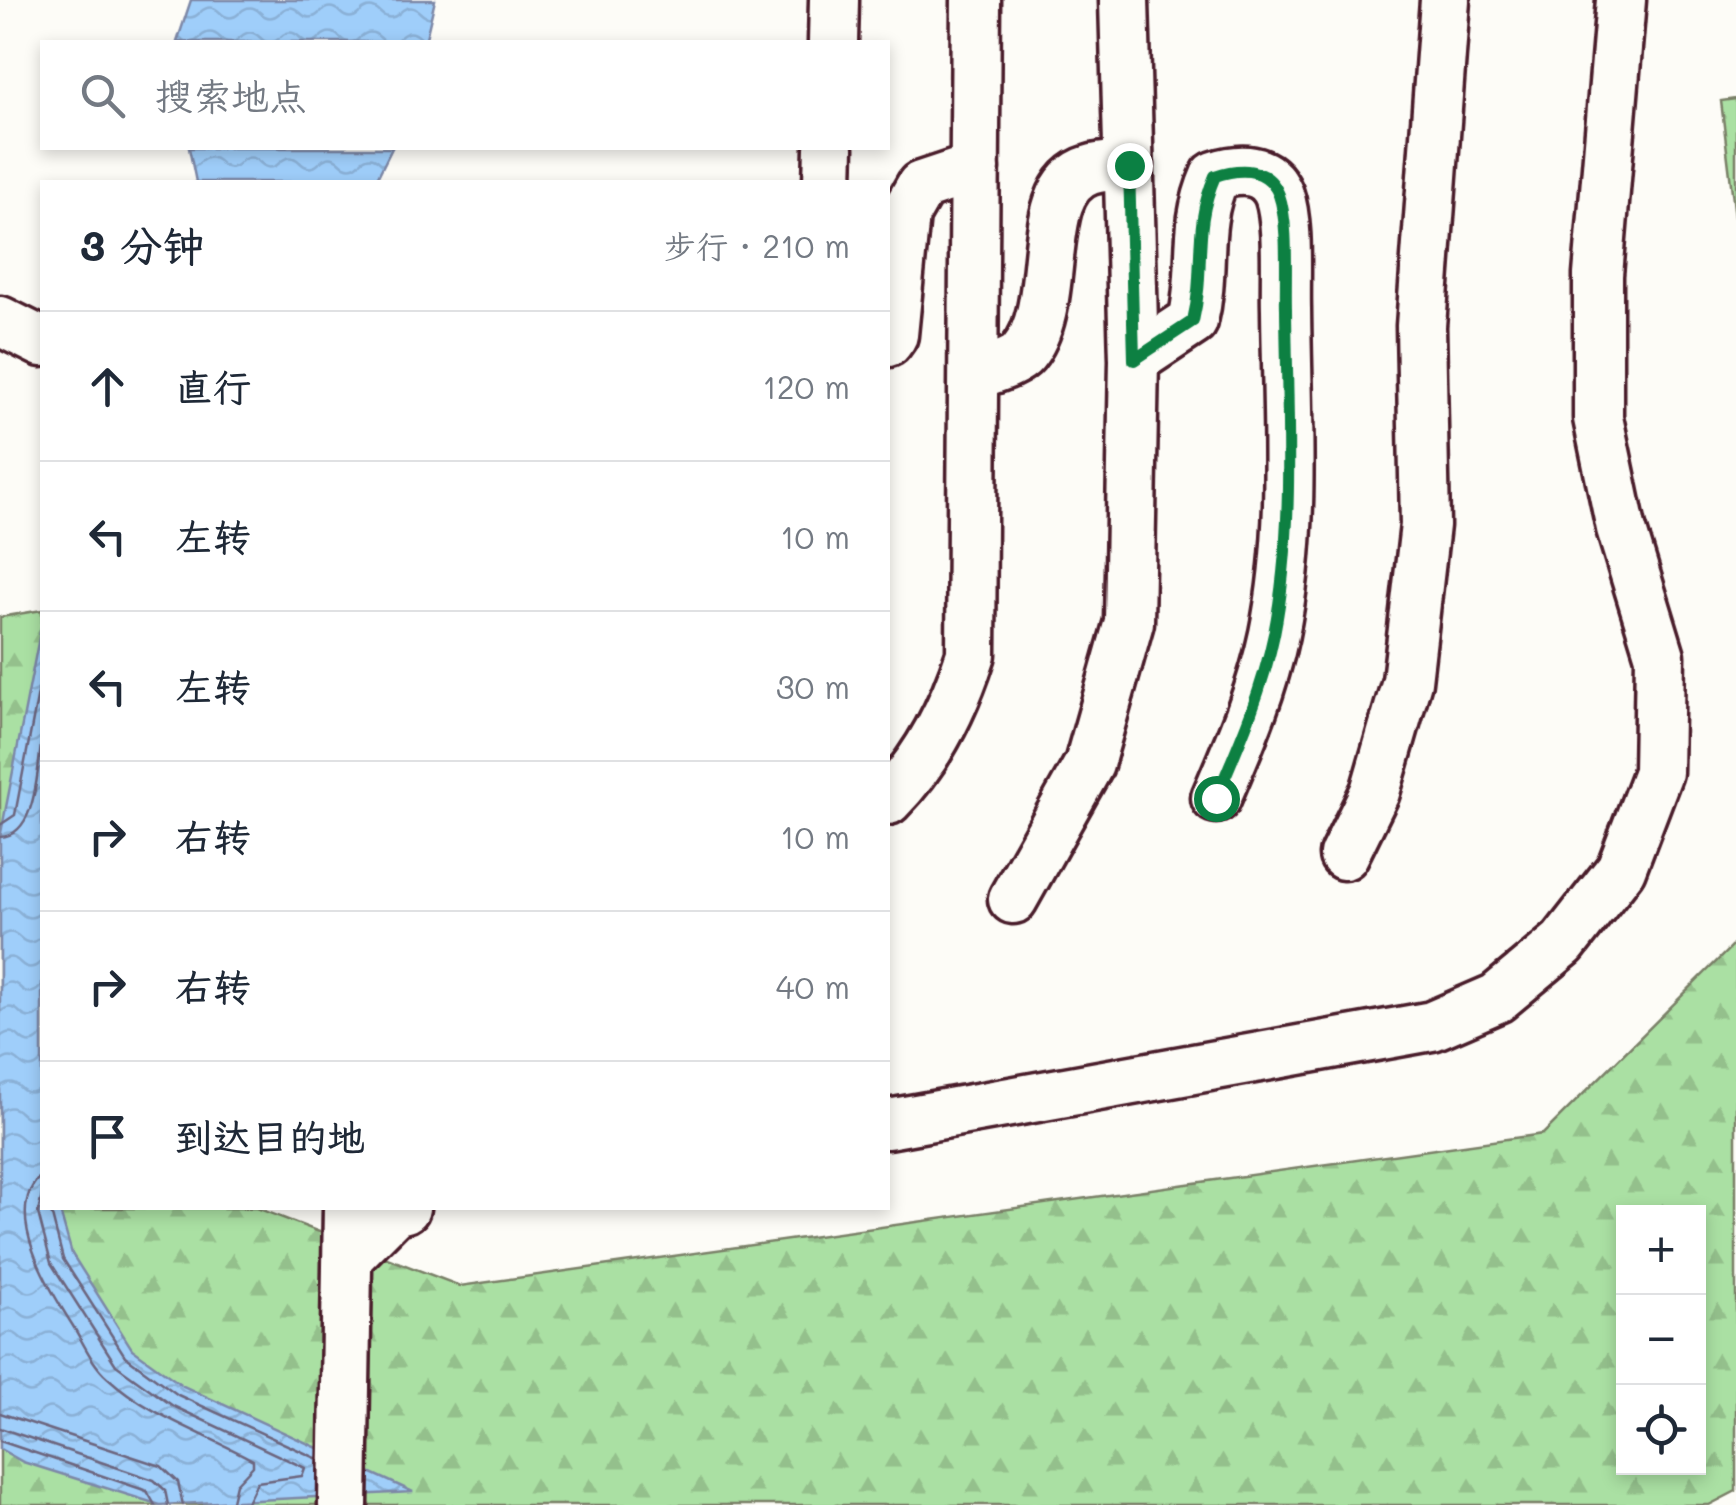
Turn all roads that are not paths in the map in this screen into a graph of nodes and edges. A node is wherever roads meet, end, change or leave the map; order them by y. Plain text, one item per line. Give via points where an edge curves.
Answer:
1 (834, 0) edge
2 (976, 0) edge
3 (1124, 0) edge
4 (1445, 0) edge
5 (1621, 0) edge
6 (833, 40) edge
7 (829, 150) edge
8 (1129, 165) junction
9 (975, 168) junction
10 (828, 180) edge
11 (890, 340) edge
12 (1134, 360) junction
13 (974, 376) junction
14 (890, 797) edge
15 (1216, 798) dead end
16 (1344, 855) dead end
17 (1013, 899) dead end
18 (890, 1124) edge
19 (348, 1210) edge
20 (398, 1210) edge
21 (350, 1256) junction
22 (343, 1505) edge

1 - 6 street
2 - 9 street
3 - 8 street
4 - 16 street via 1421,326 1426,524 1407,681 1375,792
5 - 18 street via 1598,275 1598,418 1621,528 1660,656 1662,734 1658,772 1621,869 1563,943 1498,998 1432,1026
7 - 10 street
8 - 12 street
8 - 13 street via 1087,170 1064,188 1052,212 1050,282 1037,327 1022,356
9 - 11 street via 922,186 905,214
9 - 13 street
12 - 15 street via 1193,321 1200,290 1200,209 1215,176 1240,167 1260,174 1278,194 1285,254 1289,528 1255,706
12 - 17 street via 1130,622 1089,764
13 - 14 street via 971,654 956,702
19 - 21 street
20 - 21 street
21 - 22 street

